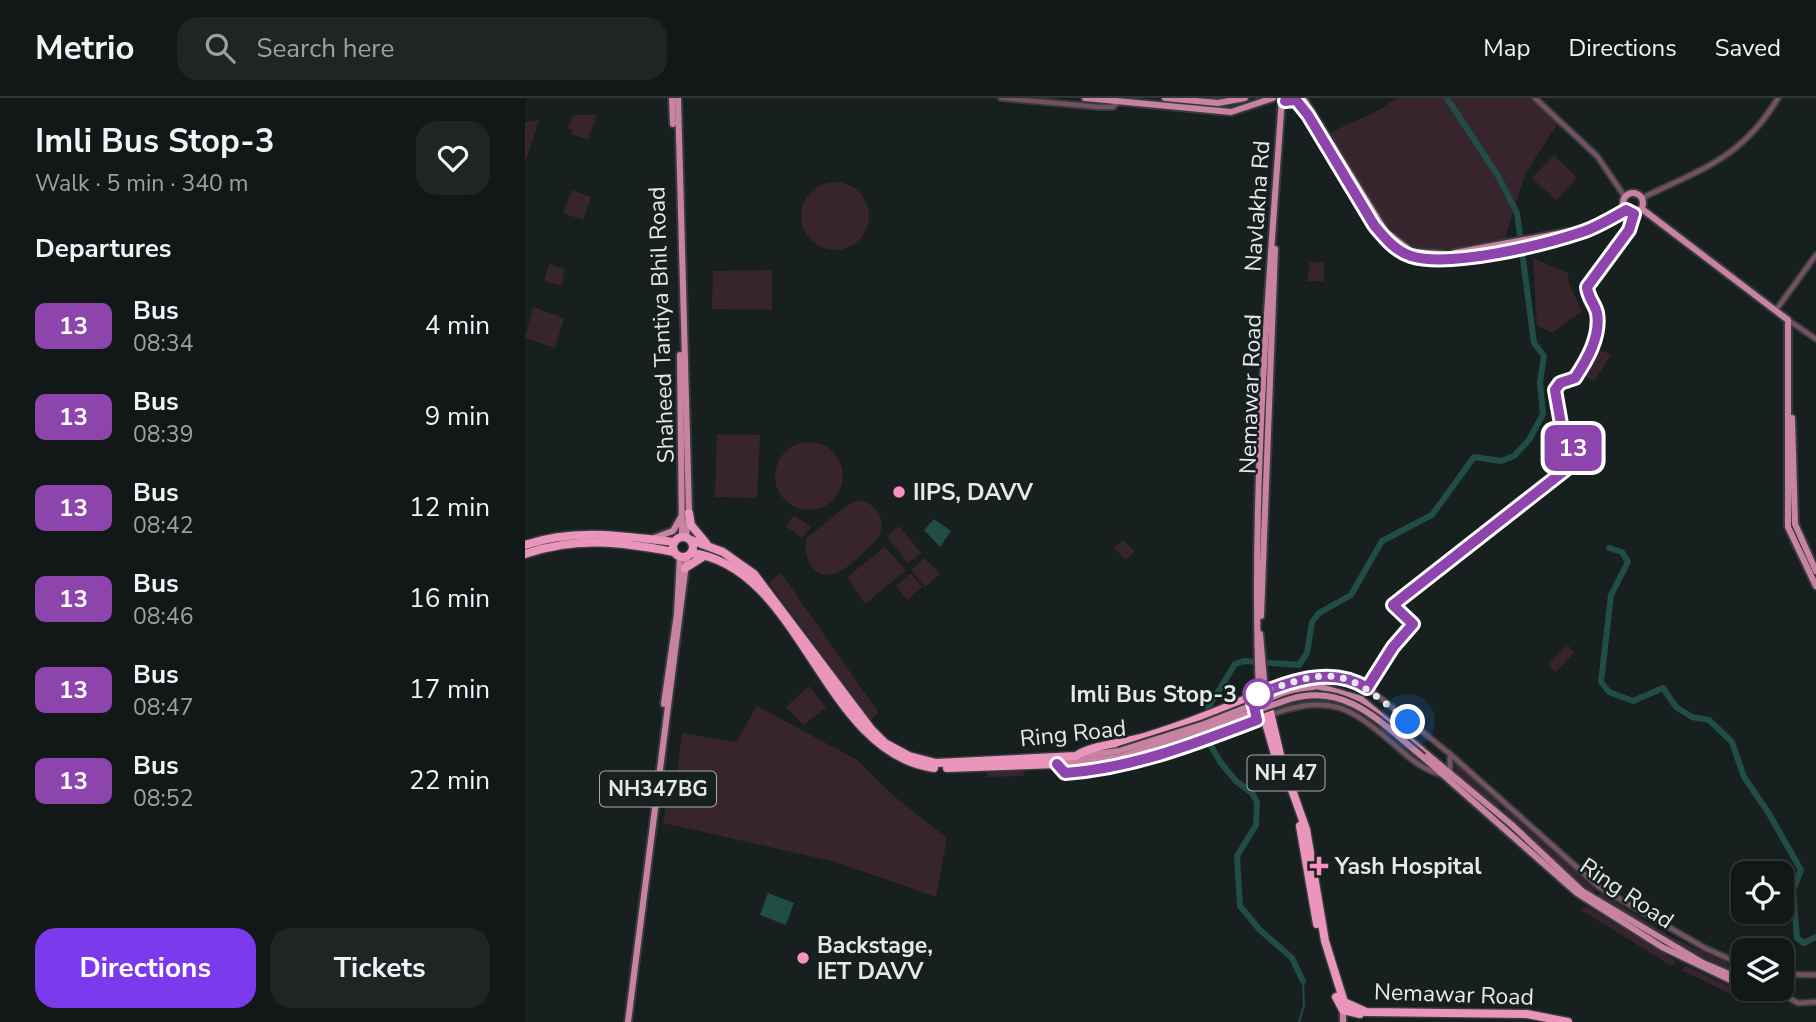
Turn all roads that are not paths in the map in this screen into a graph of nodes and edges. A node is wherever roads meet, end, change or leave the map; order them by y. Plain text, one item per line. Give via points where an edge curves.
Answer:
1 (675, 98) edge
2 (1001, 98) edge
3 (1085, 98) edge
4 (1165, 98) edge
5 (1245, 98) edge
6 (1535, 98) edge
7 (1778, 98) edge
8 (1281, 99) edge
9 (1298, 99) edge
10 (1118, 101) junction
11 (1625, 197) junction
12 (1642, 198) junction
13 (1625, 209) junction
14 (1642, 209) junction
15 (1634, 214) junction
16 (1816, 256) edge
17 (1776, 310) junction
18 (1788, 320) junction
19 (1816, 339) edge
20 (1790, 410) junction
21 (686, 512) junction
22 (654, 538) junction
23 (683, 539) junction
24 (525, 545) edge
25 (709, 546) junction
26 (659, 549) junction
27 (525, 554) edge
28 (683, 559) junction
29 (1816, 571) edge
30 (744, 575) junction
31 (1816, 586) edge
32 (1367, 688) junction
33 (1262, 693) junction
34 (1267, 716) junction
35 (1119, 754) junction
36 (1450, 754) junction
37 (1076, 756) junction
38 (1057, 764) junction
39 (1449, 774) junction
40 (1288, 784) junction
41 (1731, 960) edge
42 (1794, 974) edge
43 (1731, 975) edge
44 (1816, 975) edge
45 (1731, 980) edge
46 (1794, 1000) edge
47 (1814, 1002) edge
48 (1343, 1006) junction
49 (1816, 1007) edge
50 (627, 1022) edge
51 (1343, 1022) edge
52 (1555, 1022) edge
53 (1568, 1022) edge

1 - 21 main road, Shaheed Tantiya Bhil Road
2 - 10 street via 1099,107 1113,107
3 - 10 main road
4 - 5 main road via 1218,103
6 - 11 street via 1597,156
7 - 12 street via 1755,132 1729,156
8 - 9 main road
8 - 10 main road via 1231,112
8 - 33 main road, Navlakha Rd via 1260,429
9 - 13 main road via 1375,218 1402,246 1421,253 1516,245 1584,231
11 - 12 main road via 1633,193
11 - 13 main road
12 - 14 main road
13 - 15 main road
14 - 15 main road
14 - 17 main road
15 - 32 street via 1629,230 1587,287 1589,301 1597,310 1594,343 1575,378 1555,390 1561,424 1578,460 1393,605 1413,624
16 - 17 street
17 - 18 main road
18 - 19 street
18 - 20 main road
20 - 29 main road via 1795,524
20 - 31 main road via 1788,527
21 - 22 main road via 673,531
21 - 23 main road
21 - 25 highway
22 - 23 highway, Ring Road
22 - 24 highway, Ring Road via 593,533 554,536
23 - 25 highway, Ring Road
23 - 28 highway
23 - 28 highway
25 - 37 highway, Ring Road via 754,574 885,743 936,763
26 - 27 highway, Ring Road via 589,541 554,544
26 - 28 highway, Ring Road
26 - 28 highway
28 - 30 highway via 705,556
28 - 30 highway, Ring Road via 715,557
28 - 50 main road, NH347BG
30 - 38 highway, Ring Road via 864,729 889,752 934,768
32 - 33 street via 1353,680 1320,676
32 - 36 street
33 - 34 highway
33 - 34 highway
33 - 37 highway via 1136,740
34 - 38 highway via 1198,743 1101,769 1065,773
34 - 39 street via 1311,705 1346,708 1419,766
34 - 40 highway, Nemawar Road / NH 47
35 - 37 main road, Ring Road
35 - 38 main road, Ring Road
35 - 39 main road, Ring Road, bridge via 1318,693 1367,710
36 - 39 street
36 - 41 street via 1599,887
39 - 43 main road, Ring Road via 1582,891
39 - 45 main road, Ring Road via 1577,893 1663,947
40 - 48 highway, Nemawar Road / NH 47 via 1319,934
40 - 48 highway, Nemawar Road / NH 47 via 1306,829 1325,941
42 - 44 street
46 - 47 street
47 - 49 street
48 - 51 main road
48 - 52 highway, Nemawar Road via 1366,1015 1526,1017
48 - 53 highway, Nemawar Road via 1366,1012 1527,1014

